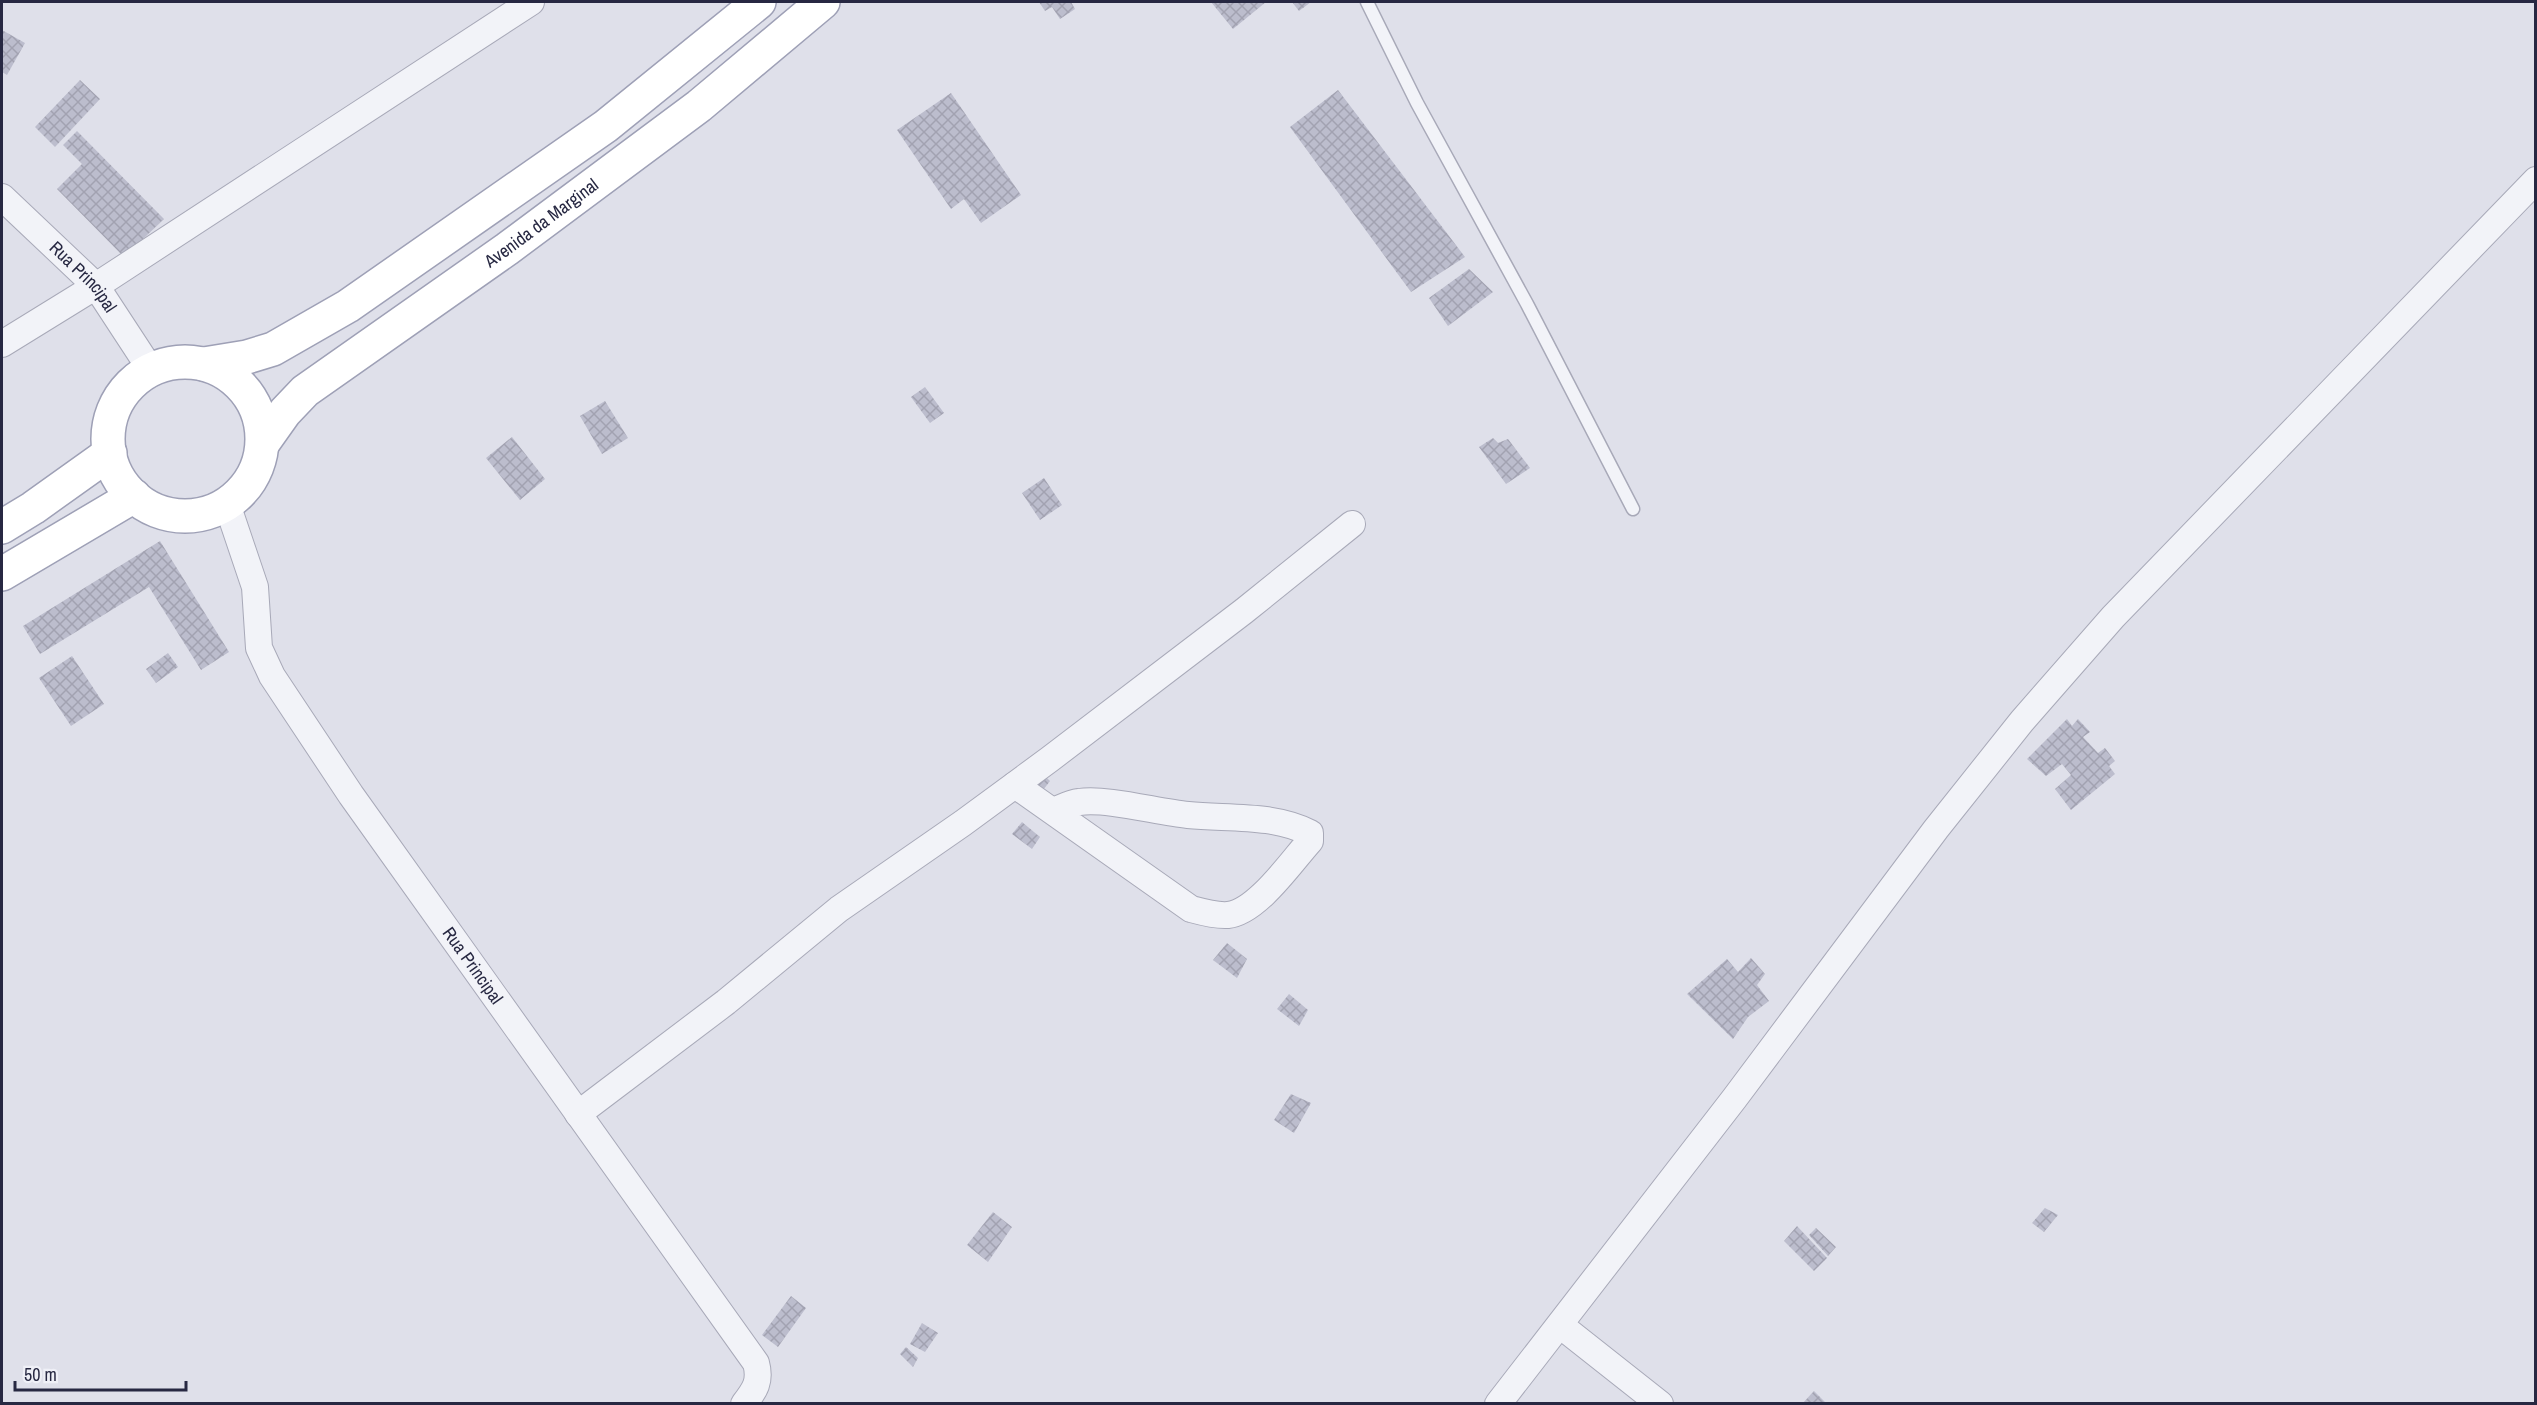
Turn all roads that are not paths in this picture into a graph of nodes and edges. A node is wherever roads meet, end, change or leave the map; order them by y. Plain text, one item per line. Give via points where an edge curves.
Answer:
1 (531, 2) edge
2 (759, 2) edge
3 (822, 2) edge
4 (1367, 2) edge
5 (2535, 180) edge
6 (2, 197) edge
7 (96, 286) junction
8 (2, 344) edge
9 (204, 364) junction
10 (151, 370) junction
11 (263, 443) junction
12 (110, 453) junction
13 (134, 496) junction
14 (226, 504) junction
15 (1633, 509) dead end
16 (1352, 524) dead end
17 (2, 527) edge
18 (2, 574) edge
19 (1015, 785) junction
20 (1053, 812) junction
21 (578, 1114) junction
22 (1560, 1325) junction
23 (744, 1404) edge
24 (1498, 1404) edge
25 (1660, 1404) edge

1 - 7 street
2 - 9 main road via 606,126 348,306 273,349
3 - 11 main road, Avenida da Marginal via 699,106 507,249 305,391
4 - 15 lane
5 - 22 street via 2113,617 2022,721
6 - 7 street, Rua Principal
7 - 8 street
7 - 10 street, Rua Principal
9 - 10 main road via 177,362
9 - 11 main road via 228,375 248,393 260,417
10 - 12 main road via 131,384 116,404 109,428
11 - 14 main road via 258,467 245,488
12 - 13 main road via 118,477
12 - 17 main road
13 - 14 main road via 150,508 189,516 208,513
13 - 18 main road
14 - 21 street, Rua Principal via 255,587 259,648 272,676 351,795
16 - 19 street
19 - 20 street
19 - 21 street via 839,909 726,1002
20 - 20 street via 1191,909 1210,914 1228,915 1248,908 1310,841 1310,832 1274,821 1188,815 1095,802 1077,802
21 - 23 street, Rua Principal via 756,1363 758,1383
22 - 24 street
22 - 25 street

